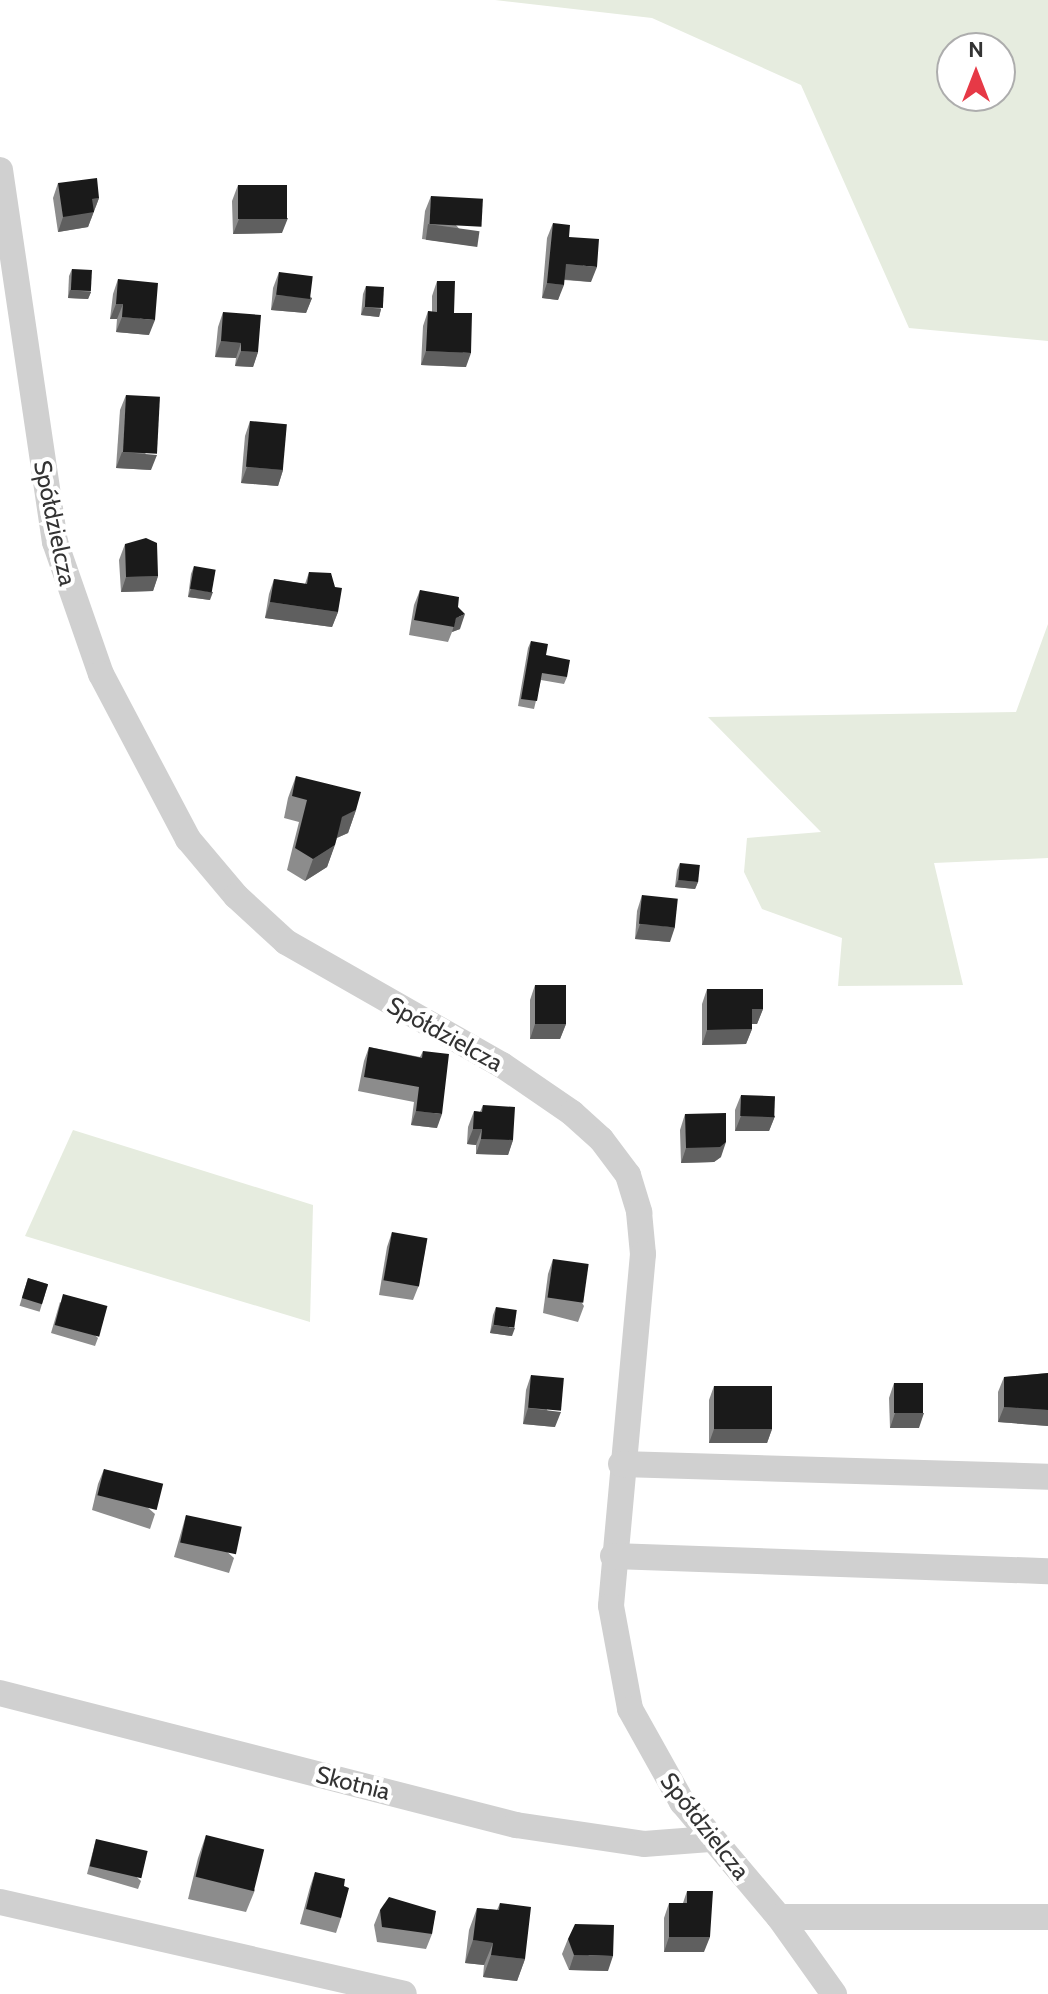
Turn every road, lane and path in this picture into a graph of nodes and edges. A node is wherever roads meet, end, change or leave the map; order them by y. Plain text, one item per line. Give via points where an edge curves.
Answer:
1 (0, 170) edge
2 (621, 1464) junction
3 (1048, 1477) edge
4 (613, 1556) junction
5 (1048, 1571) edge
6 (0, 1693) edge
7 (710, 1839) junction
8 (0, 1902) edge
9 (779, 1917) junction
10 (1048, 1917) edge
11 (404, 1994) edge
12 (834, 1994) edge

1 - 2 street, Spółdzielcza via 55,542 101,674 188,839 236,896 286,942 502,1065 572,1113 601,1139 628,1175 643,1254
2 - 3 street
2 - 4 street, Spółdzielcza
4 - 5 street
4 - 7 street, Spółdzielcza via 614,1642 630,1709 655,1760
6 - 7 street, Skotnia via 516,1825 644,1844
7 - 9 street, Spółdzielcza
8 - 11 street
9 - 10 street
9 - 12 street, Spółdzielcza

